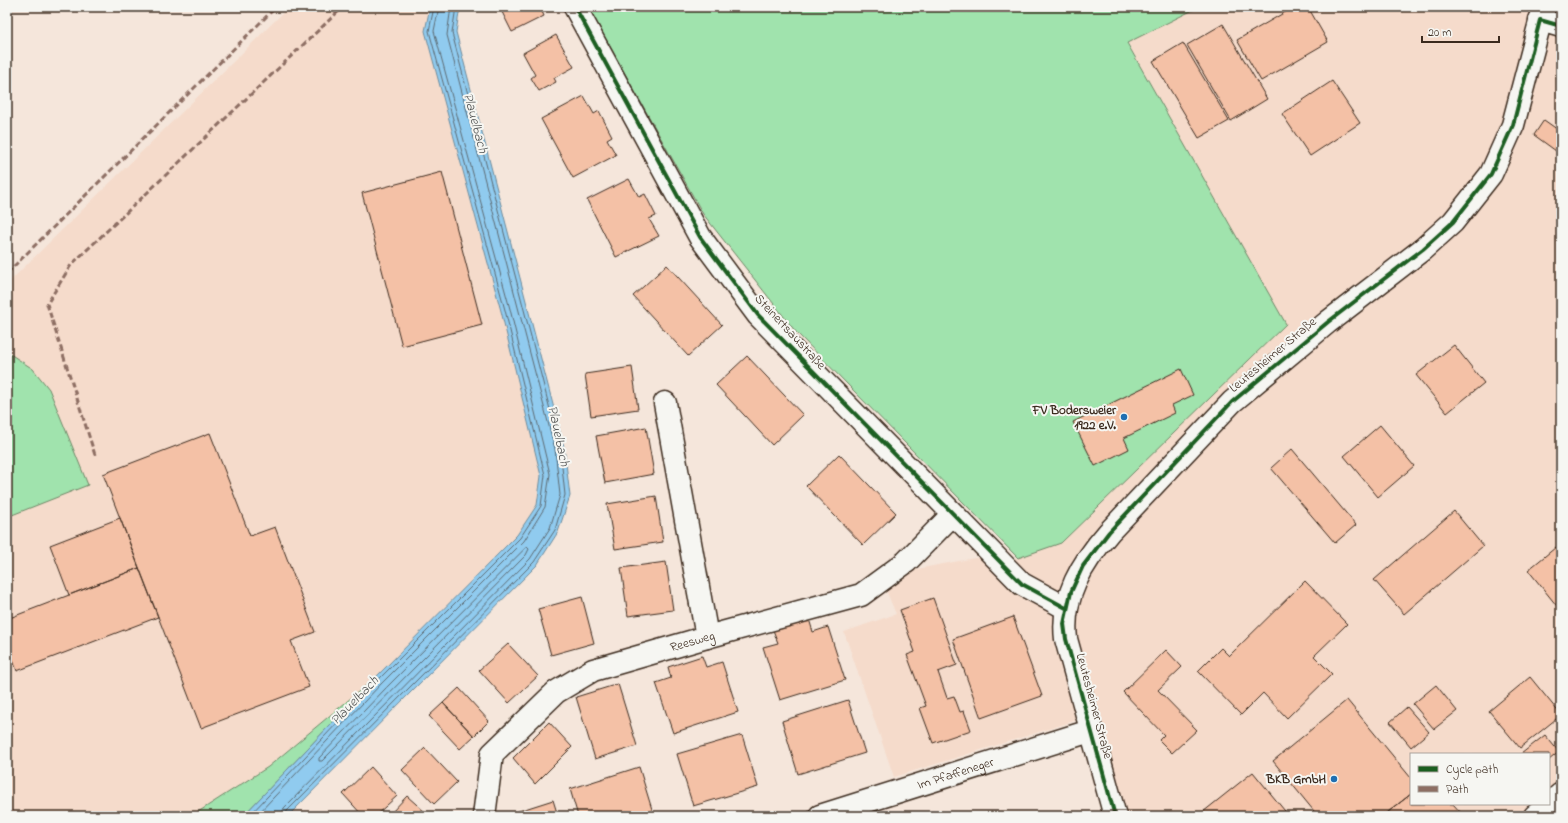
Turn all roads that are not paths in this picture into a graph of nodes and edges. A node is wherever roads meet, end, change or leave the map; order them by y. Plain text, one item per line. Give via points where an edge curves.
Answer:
1 (575, 7) edge
2 (1542, 13) edge
3 (1561, 26) edge
4 (665, 403) dead end
5 (953, 514) junction
6 (1066, 608) junction
7 (707, 637) junction
8 (1090, 731) junction
9 (1561, 794) edge
10 (1550, 803) edge
11 (1548, 805) edge
12 (484, 816) edge
13 (820, 816) edge
14 (1115, 816) edge
15 (1535, 816) edge

1 - 5 street, Steinertsaustraße via 700,237 758,315
2 - 3 street
2 - 6 street, Leutesheimer Straße via 1513,125 1491,174 1454,222 1232,402 1098,544 1077,577
4 - 7 street
5 - 6 street, Steinertsaustraße via 1022,584
5 - 7 street, Reesweg via 906,562 861,595
6 - 8 street, Leutesheimer Straße via 1066,640
7 - 12 street, Reesweg via 593,670 556,692 492,754
8 - 13 street, Im Pfaffeneger
8 - 14 street, Leutesheimer Straße
9 - 10 street
11 - 15 street

